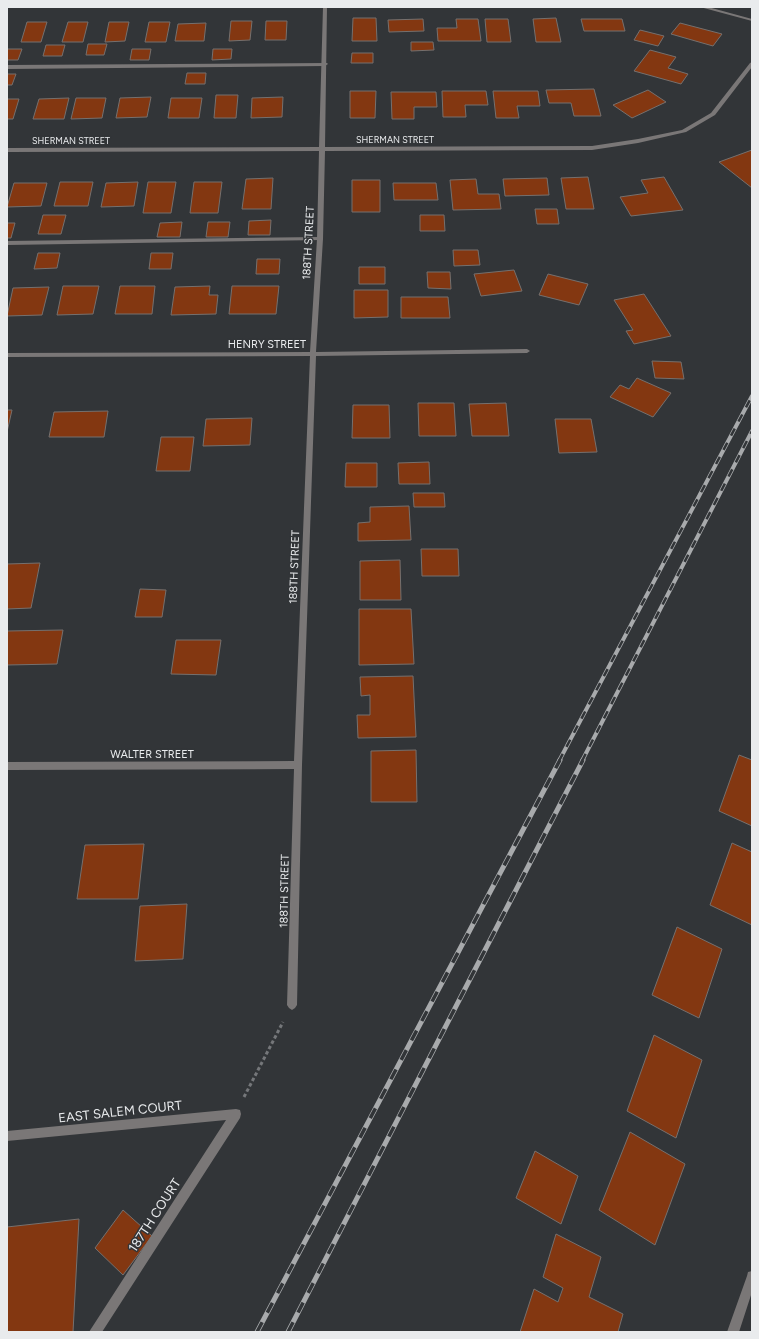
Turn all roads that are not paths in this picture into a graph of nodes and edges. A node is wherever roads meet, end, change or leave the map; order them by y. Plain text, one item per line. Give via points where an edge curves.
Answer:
1 (325, 7) edge
2 (702, 7) edge
3 (752, 20) edge
4 (324, 64) junction
5 (752, 64) edge
6 (7, 67) edge
7 (7, 150) edge
8 (322, 150) junction
9 (320, 239) junction
10 (7, 243) edge
11 (527, 351) dead end
12 (313, 354) junction
13 (7, 355) edge
14 (298, 764) junction
15 (7, 766) edge
16 (292, 1005) road end
17 (236, 1114) joint
18 (7, 1136) edge
19 (752, 1276) edge
20 (95, 1332) edge
21 (733, 1332) edge

1 - 4 street, 188TH STREET
2 - 3 street
4 - 6 street
4 - 8 street, 188TH STREET
5 - 8 street, SHERMAN STREET via 713,114 684,132 592,148
7 - 8 street, SHERMAN STREET
8 - 9 street, 188TH STREET
9 - 10 street
9 - 12 street, 188TH STREET
11 - 12 street, HENRY STREET
12 - 13 street, HENRY STREET
12 - 14 street, 188TH STREET
14 - 15 street, WALTER STREET
14 - 16 street, 188TH STREET
17 - 18 street, EAST SALEM COURT
17 - 20 street, 187TH COURT
19 - 21 street

